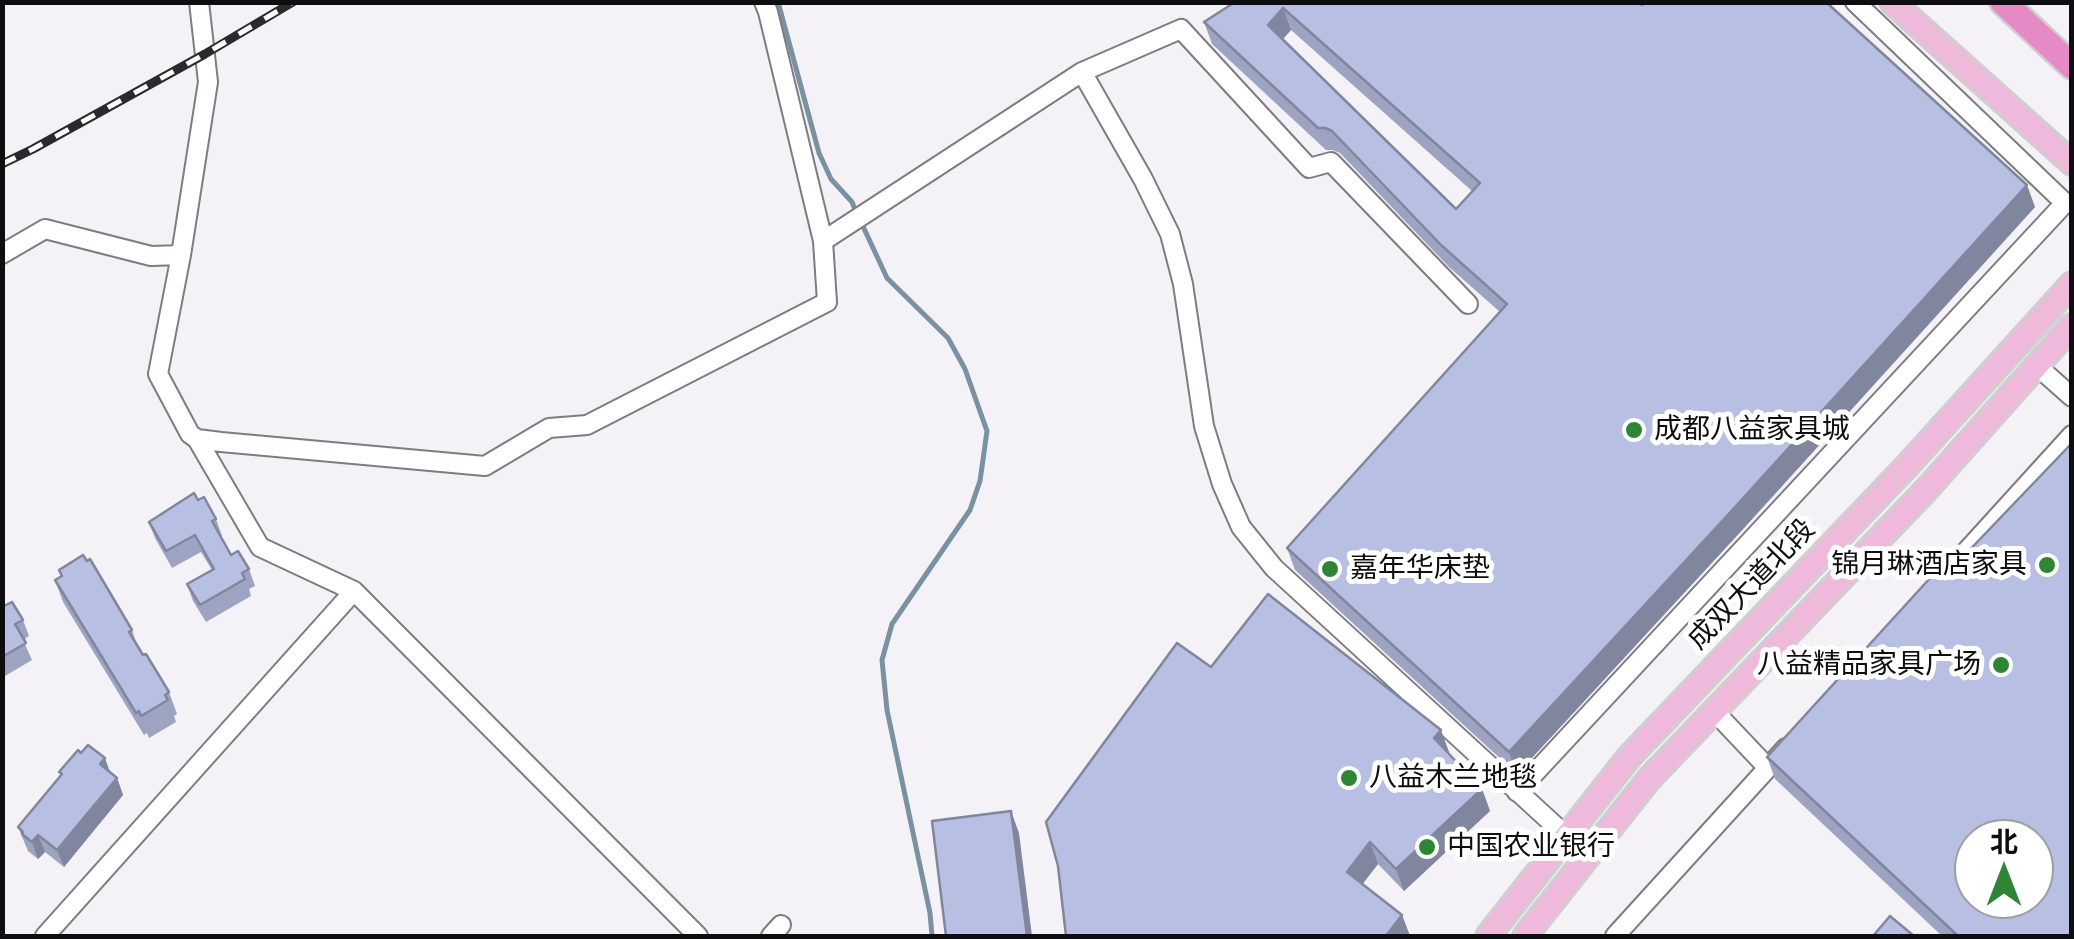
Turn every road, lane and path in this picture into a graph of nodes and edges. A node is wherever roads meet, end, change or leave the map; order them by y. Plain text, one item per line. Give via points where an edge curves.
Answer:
1 (199, 2) edge
2 (764, 2) edge
3 (1855, 2) edge
4 (1892, 2) edge
5 (2003, 2) edge
6 (2072, 66) edge
7 (1082, 72) junction
8 (2072, 163) edge
9 (823, 240) junction
10 (2, 254) edge
11 (181, 255) junction
12 (2072, 284) edge
13 (1468, 304) dead end
14 (2072, 326) edge
15 (2037, 366) junction
16 (2072, 397) edge
17 (2072, 435) edge
18 (197, 439) junction
19 (354, 591) junction
20 (1926, 594) edge
21 (1714, 711) junction
22 (1794, 740) edge
23 (1768, 768) junction
24 (1517, 792) junction
25 (1564, 836) junction
26 (1587, 855) junction
27 (45, 936) edge
28 (698, 936) edge
29 (1488, 936) edge
30 (1525, 936) edge
31 (1615, 936) edge

1 - 11 street via 208,82
2 - 9 street
3 - 24 street via 2065,203
4 - 8 main road
5 - 6 highway
7 - 9 street
7 - 13 street via 1181,29 1310,168 1332,162
7 - 24 street via 1170,234 1204,426 1241,527 1274,568
9 - 18 street via 828,302 587,424 550,428 485,466
10 - 11 street via 45,229 151,256
11 - 18 street via 158,374
12 - 25 main road, 成双大道北段 via 1629,756
14 - 15 main road
15 - 16 street
15 - 21 main road
17 - 20 street
18 - 19 street via 260,547
19 - 27 street
19 - 28 street
21 - 23 street
21 - 26 main road
22 - 23 street
23 - 31 street
24 - 25 street
25 - 26 street
25 - 29 main road, 成双大道北段
26 - 30 main road

